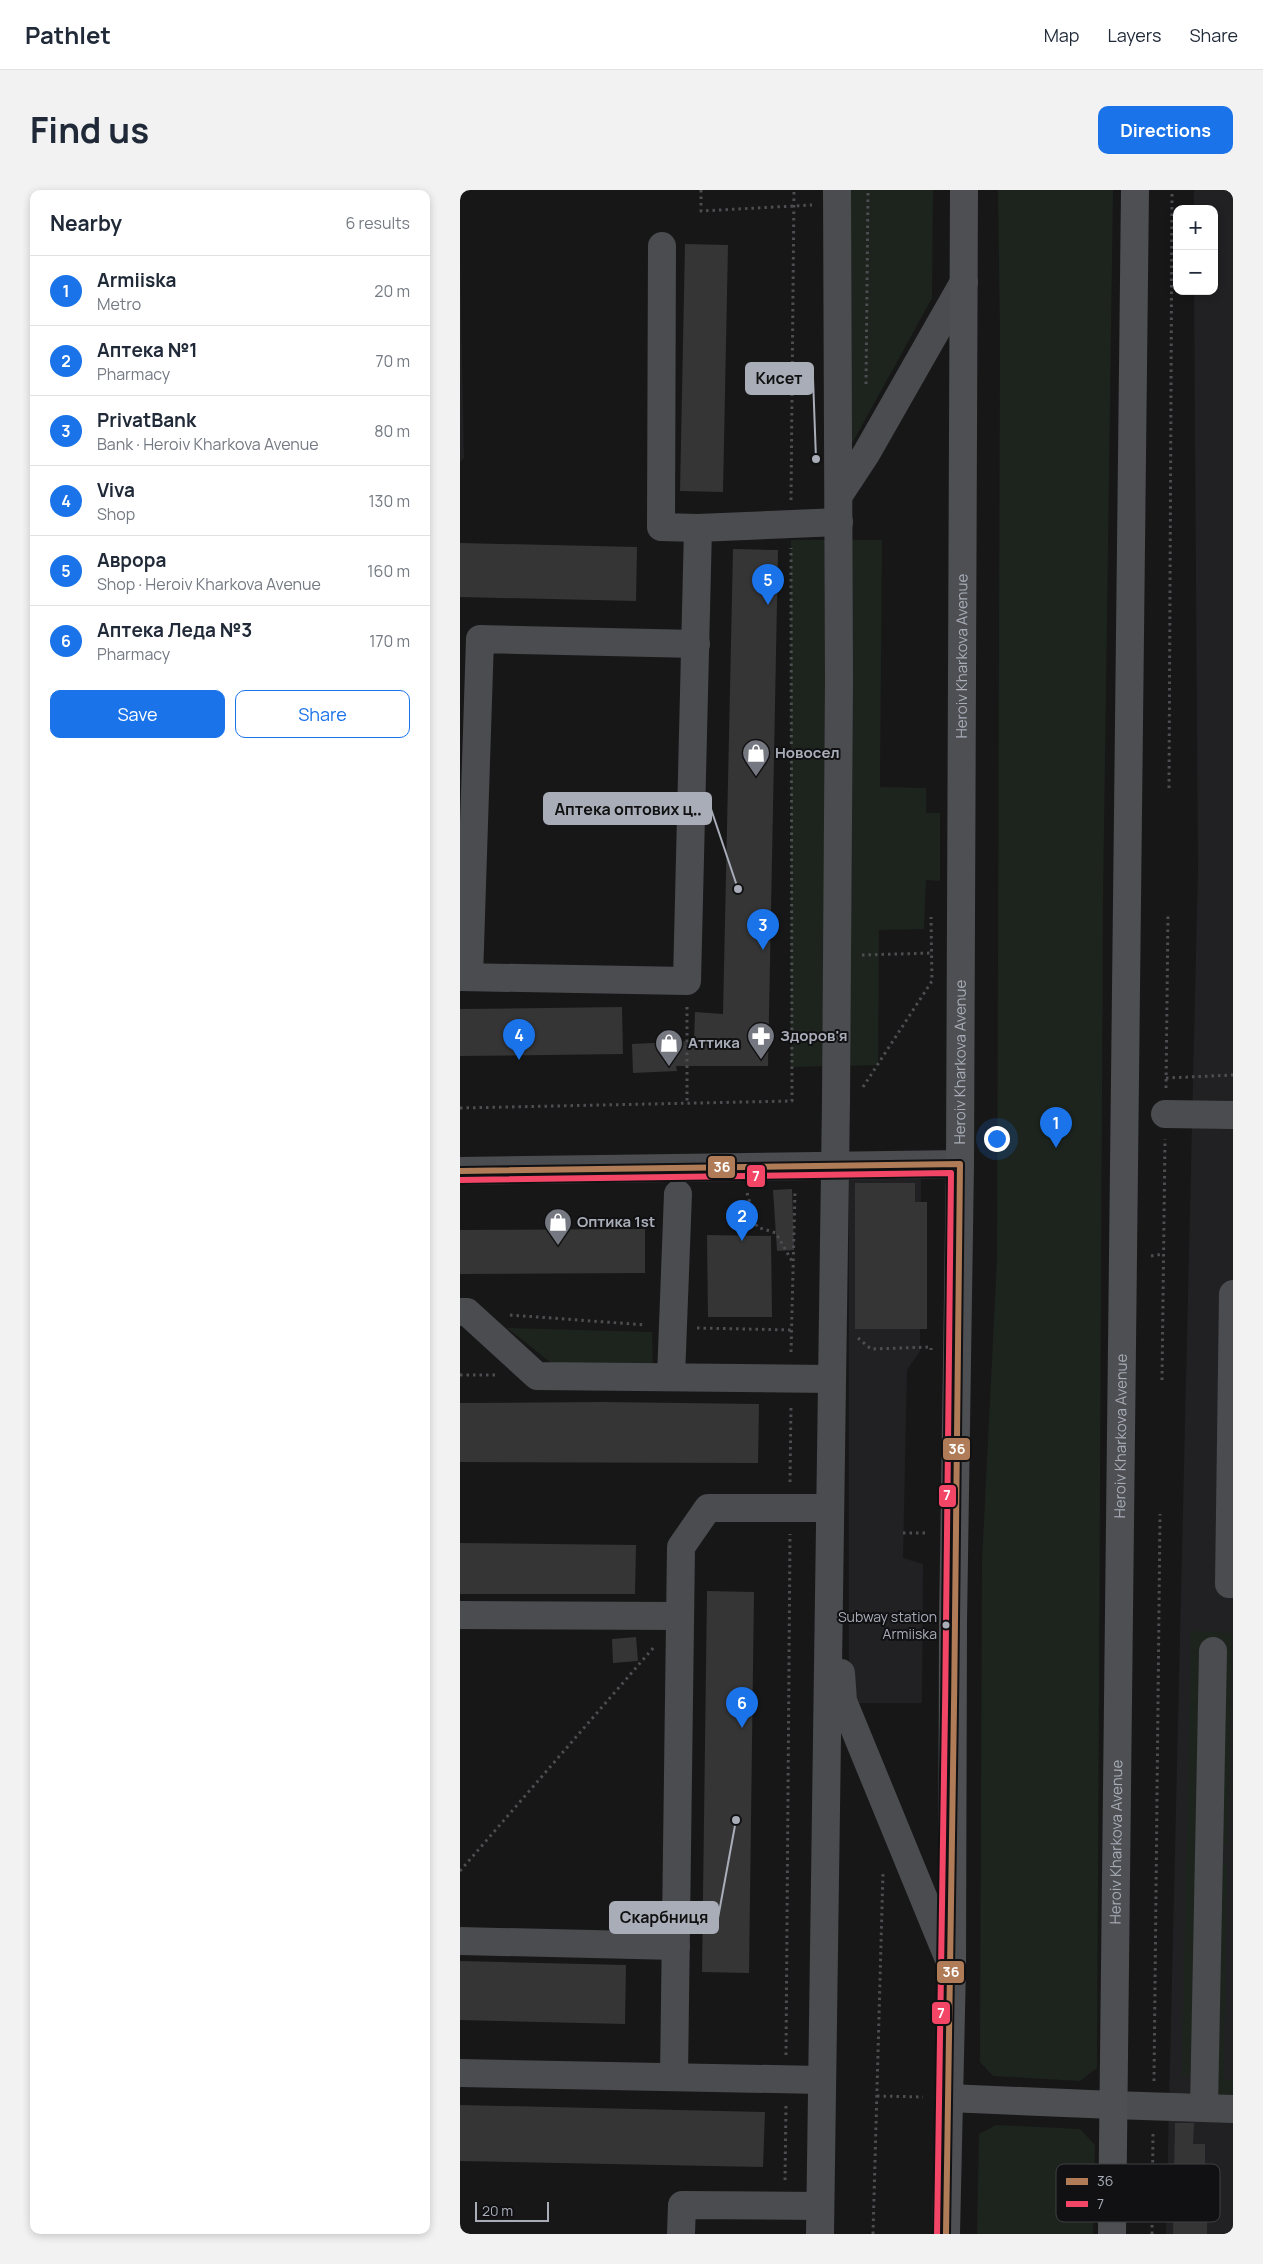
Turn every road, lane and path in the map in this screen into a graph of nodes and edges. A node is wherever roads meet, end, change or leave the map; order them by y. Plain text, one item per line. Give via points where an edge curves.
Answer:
1 (701, 190) edge
2 (794, 190) edge
3 (964, 190) edge
4 (1134, 190) edge
5 (1172, 190) edge
6 (837, 197) edge
7 (794, 206) junction
8 (662, 246) dead end
9 (964, 282) junction
10 (839, 495) junction
11 (839, 522) junction
12 (791, 524) junction
13 (698, 528) junction
14 (470, 639) edge
15 (696, 644) junction
16 (1169, 788) dead end
17 (467, 821) edge
18 (1168, 914) dead end
19 (931, 917) dead end
20 (932, 953) junction
21 (857, 955) dead end
22 (465, 977) edge
23 (687, 981) junction
24 (1233, 1075) edge
25 (1166, 1078) junction
26 (859, 1092) dead end
27 (687, 1103) junction
28 (460, 1108) edge
29 (1165, 1114) junction
30 (1233, 1115) edge
31 (960, 1164) junction
32 (834, 1166) junction
33 (460, 1171) edge
34 (796, 1188) dead end
35 (750, 1191) dead end
36 (678, 1194) dead end
37 (1163, 1254) junction
38 (1151, 1256) dead end
39 (793, 1264) junction
40 (1233, 1294) edge
41 (460, 1312) edge
42 (507, 1315) dead end
43 (674, 1327) junction
44 (792, 1330) junction
45 (832, 1330) junction
46 (931, 1356) dead end
47 (671, 1377) junction
48 (791, 1379) junction
49 (831, 1379) junction
50 (1162, 1380) dead end
51 (790, 1508) junction
52 (1160, 1514) dead end
53 (830, 1520) junction
54 (904, 1533) dead end
55 (929, 1533) dead end
56 (1233, 1584) edge
57 (460, 1615) edge
58 (680, 1616) junction
59 (654, 1646) dead end
60 (1213, 1651) dead end
61 (884, 1862) dead end
62 (460, 1871) edge
63 (460, 1941) edge
64 (676, 1946) junction
65 (952, 1967) junction
66 (460, 2073) edge
67 (674, 2077) junction
68 (786, 2080) junction
69 (822, 2080) junction
70 (877, 2096) junction
71 (948, 2098) junction
72 (1113, 2105) junction
73 (1154, 2106) junction
74 (1204, 2108) junction
75 (1233, 2109) edge
76 (1113, 2164) edge
77 (1153, 2164) edge
78 (785, 2206) junction
79 (820, 2206) junction
80 (681, 2234) edge
81 (820, 2234) edge
82 (872, 2234) edge
83 (946, 2234) edge

1 - 7 path via 701,212
2 - 7 path
3 - 9 main road, Heroiv Kharkova Avenue
4 - 72 main road, Heroiv Kharkova Avenue
5 - 16 path
6 - 7 path
6 - 10 street
7 - 12 path
8 - 13 street via 661,527
9 - 10 street via 866,454
9 - 31 main road, Heroiv Kharkova Avenue
10 - 11 street
11 - 12 street
11 - 32 street
12 - 13 street
12 - 27 path via 792,1101
13 - 15 street
14 - 15 street
14 - 17 street
15 - 23 street
17 - 22 street
18 - 25 path
19 - 20 path
20 - 21 path
20 - 26 path via 932,981
22 - 23 street
23 - 27 path
24 - 25 path
25 - 29 path
27 - 28 path
29 - 30 street
29 - 37 path
31 - 32 street
31 - 65 main road, Heroiv Kharkova Avenue
32 - 33 street
32 - 45 street
34 - 39 path
35 - 39 path via 747,1187 757,1228 776,1233
36 - 43 street
37 - 38 path
37 - 50 path
39 - 44 path
40 - 56 street via 1229,1584
41 - 47 street via 467,1312 537,1376
42 - 43 path
43 - 44 path
43 - 47 street
44 - 48 path
45 - 46 path via 849,1330 871,1349 931,1347
45 - 49 street
47 - 48 street
48 - 49 street
48 - 51 path
49 - 53 street
51 - 53 street
51 - 58 street via 708,1508 681,1548
51 - 68 path
52 - 73 path
53 - 65 street via 844,1702
53 - 69 street
54 - 55 path
57 - 58 street
58 - 64 street
59 - 62 path
60 - 74 street
61 - 70 path
63 - 64 street
64 - 67 street
65 - 71 main road, Heroiv Kharkova Avenue
66 - 67 street
67 - 68 street
68 - 69 street
68 - 78 path
69 - 79 street
70 - 71 path
70 - 82 path
71 - 72 main road
71 - 83 main road, Heroiv Kharkova Avenue
72 - 73 street
72 - 76 main road, Heroiv Kharkova Avenue
73 - 74 street
73 - 77 path
74 - 75 street
78 - 79 street
78 - 80 street via 682,2205
79 - 81 street

